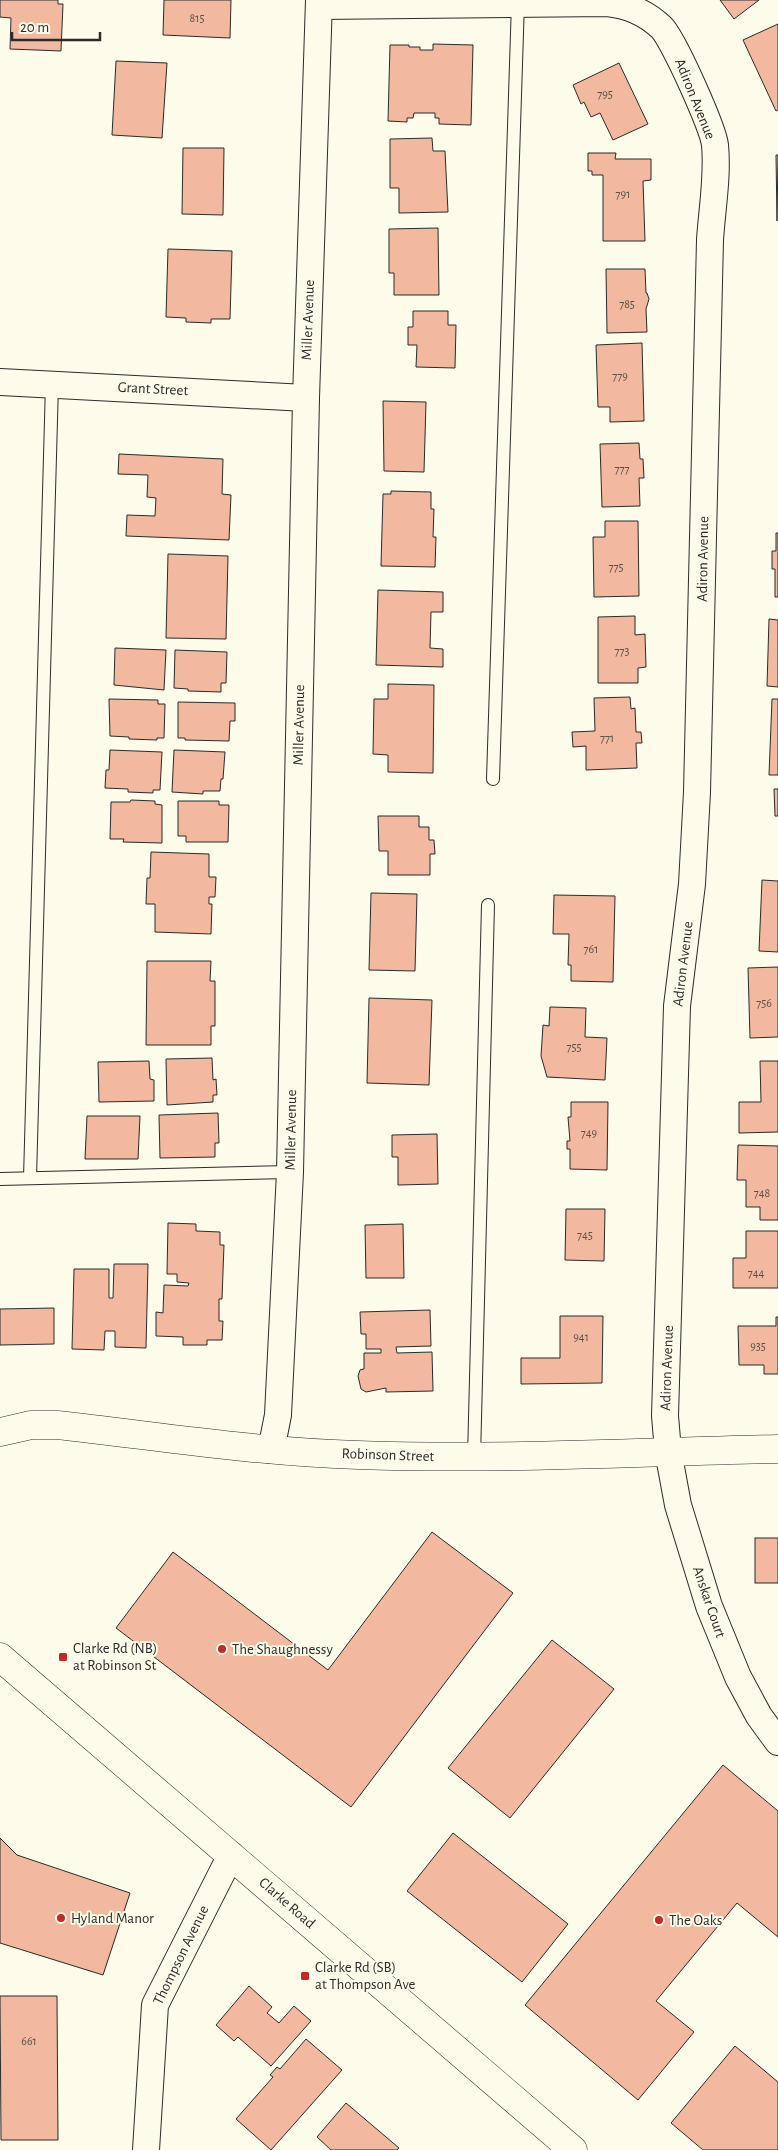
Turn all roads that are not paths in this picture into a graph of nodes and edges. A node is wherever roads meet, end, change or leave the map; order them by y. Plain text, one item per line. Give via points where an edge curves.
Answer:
1 (518, 2) edge
2 (319, 3) edge
3 (0, 382) edge
4 (52, 384) junction
5 (306, 398) junction
6 (493, 779) dead end
7 (488, 905) dead end
8 (290, 1172) junction
9 (30, 1178) junction
10 (0, 1179) edge
11 (0, 1432) edge
12 (778, 1449) edge
13 (271, 1450) junction
14 (668, 1451) junction
15 (474, 1458) junction
16 (0, 1657) edge
17 (778, 1742) edge
18 (231, 1855) junction
19 (146, 2150) edge
20 (572, 2150) edge

1 - 2 street, Adiron Avenue
1 - 6 lane
1 - 14 street, Adiron Avenue via 607,3 624,5 649,17 663,29 672,44 715,144 697,792 692,884 677,1006 665,1416
2 - 5 street, Miller Avenue
3 - 4 street, Grant Street
4 - 5 street, Grant Street
4 - 9 lane
5 - 8 street, Miller Avenue
7 - 15 lane
8 - 9 lane
8 - 13 street, Miller Avenue via 278,1415
9 - 10 lane
11 - 13 street, Robinson Street via 57,1425
12 - 14 street, Robinson Street
13 - 15 street, Robinson Street
14 - 15 street, Robinson Street
14 - 17 street, Anskar Court via 678,1505 709,1606 738,1677 759,1716
16 - 18 street, Clarke Road
18 - 19 street, Thompson Avenue via 155,2005
18 - 20 street, Clarke Road

